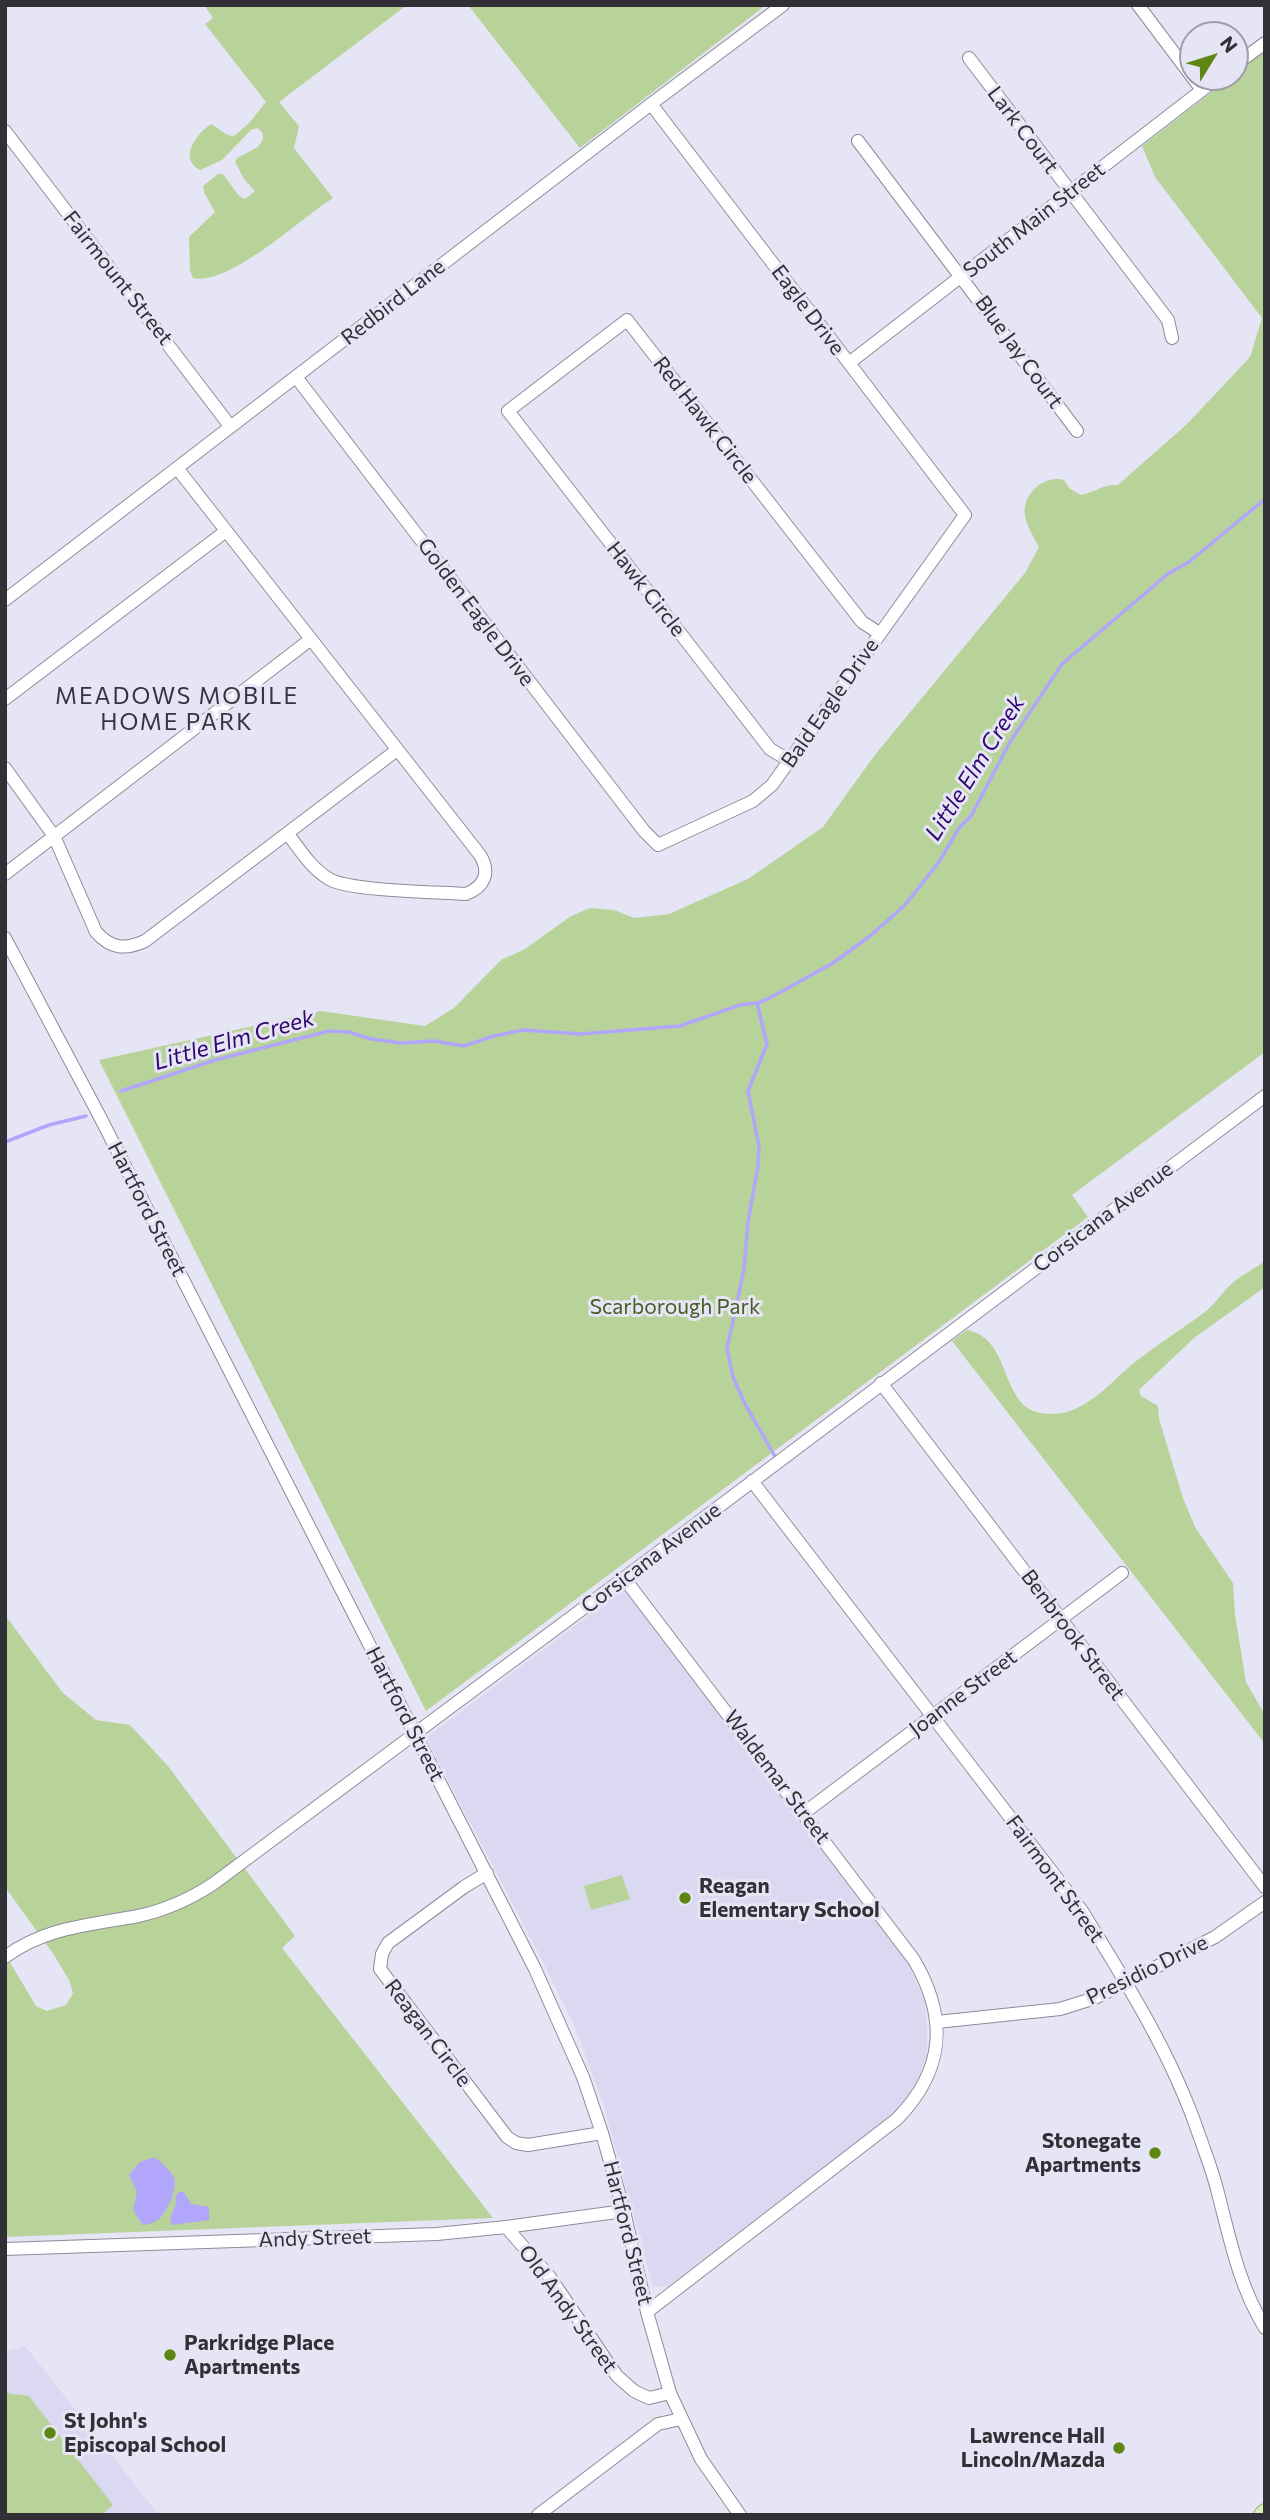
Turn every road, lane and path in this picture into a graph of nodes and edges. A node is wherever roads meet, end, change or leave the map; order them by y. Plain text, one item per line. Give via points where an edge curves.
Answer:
1 (783, 5) edge
2 (1138, 5) edge
3 (1265, 43) edge
4 (1249, 55) edge
5 (969, 58) dead end
6 (1179, 59) edge
7 (1201, 91) edge
8 (651, 104) junction
9 (5, 131) edge
10 (858, 141) dead end
11 (1069, 192) junction
12 (962, 276) junction
13 (1172, 338) dead end
14 (849, 363) junction
15 (296, 377) junction
16 (508, 411) joint
17 (230, 426) junction
18 (1077, 431) dead end
19 (177, 468) junction
20 (965, 515) joint
21 (226, 531) junction
22 (5, 600) edge
23 (879, 633) junction
24 (311, 639) junction
25 (5, 699) edge
26 (397, 750) junction
27 (790, 761) junction
28 (5, 768) edge
29 (288, 834) junction
30 (54, 836) junction
31 (658, 845) joint
32 (5, 874) edge
33 (5, 938) edge
34 (1265, 1096) edge
35 (881, 1383) junction
36 (752, 1481) junction
37 (1122, 1573) dead end
38 (624, 1578) junction
39 (1061, 1619) junction
40 (933, 1716) junction
41 (416, 1734) junction
42 (804, 1813) junction
43 (487, 1873) junction
44 (1265, 1887) edge
45 (1265, 1902) edge
46 (5, 1957) edge
47 (1127, 1982) junction
48 (937, 2022) junction
49 (602, 2133) junction
50 (624, 2211) junction
51 (506, 2227) junction
52 (5, 2249) edge
53 (647, 2312) junction
54 (1265, 2328) edge
55 (670, 2393) junction
56 (681, 2418) junction
57 (538, 2515) edge
58 (740, 2515) edge

1 - 8 street, Redbird Lane
2 - 6 street
3 - 4 street
5 - 11 street, Lark Court
7 - 11 street, South Main Street
8 - 14 street, Eagle Drive
8 - 15 street, Redbird Lane
9 - 17 street, Fairmount Street
10 - 12 street, Blue Jay Court
11 - 12 street, South Main Street
11 - 13 street, Lark Court via 1168,320
12 - 14 street, South Main Street
12 - 18 street, Blue Jay Court
14 - 20 street, Eagle Drive
15 - 17 street, Redbird Lane
15 - 31 street, Golden Eagle Drive
16 - 23 street, Red Hawk Circle via 627,320 862,622
16 - 27 street, Hawk Circle via 770,749
17 - 19 street, Redbird Lane
19 - 21 street
19 - 22 street, Redbird Lane
20 - 23 street, Bald Eagle Drive
21 - 24 street
21 - 25 street
23 - 27 street, Bald Eagle Drive
24 - 26 street
24 - 30 street
26 - 29 street
26 - 29 street via 485,864 484,882 476,890 466,894 331,880 314,867
27 - 31 street, Bald Eagle Drive via 753,801
28 - 30 street
29 - 30 street via 131,947 106,943 96,932
30 - 32 street
33 - 41 street, Hartford Street
34 - 35 street, Corsicana Avenue
35 - 36 street, Corsicana Avenue
35 - 39 street, Benbrook Street
36 - 38 street, Corsicana Avenue
36 - 40 street, Fairmont Street
37 - 39 street, Joanne Street
38 - 41 street, Corsicana Avenue
38 - 42 street, Waldemar Street
39 - 40 street, Joanne Street
39 - 44 street, Benbrook Street
40 - 42 street, Joanne Street
40 - 47 street, Fairmont Street via 1082,1911
41 - 43 street, Hartford Street
41 - 46 street, Corsicana Avenue via 191,1898 141,1915 58,1930
42 - 48 street, Waldemar Street via 914,1960 931,1995
43 - 49 street, Hartford Street via 572,2050
43 - 49 street, Reagan Circle via 388,1943 380,1969 516,2143
45 - 47 street, Presidio Drive via 1215,1937
47 - 48 street, Presidio Drive via 1060,2009
47 - 54 street, Fairmont Street via 1187,2101 1217,2189 1232,2252
48 - 53 street, Waldemar Street via 928,2076 897,2119
49 - 50 street, Hartford Street
50 - 51 street, Andy Street
50 - 53 street, Hartford Street
51 - 52 street, Andy Street via 437,2234
51 - 55 street, Old Andy Street via 549,2276 617,2376 634,2392 649,2398
53 - 55 street, Hartford Street
55 - 56 street, Hartford Street
56 - 57 street via 658,2424
56 - 58 street, Hartford Street

